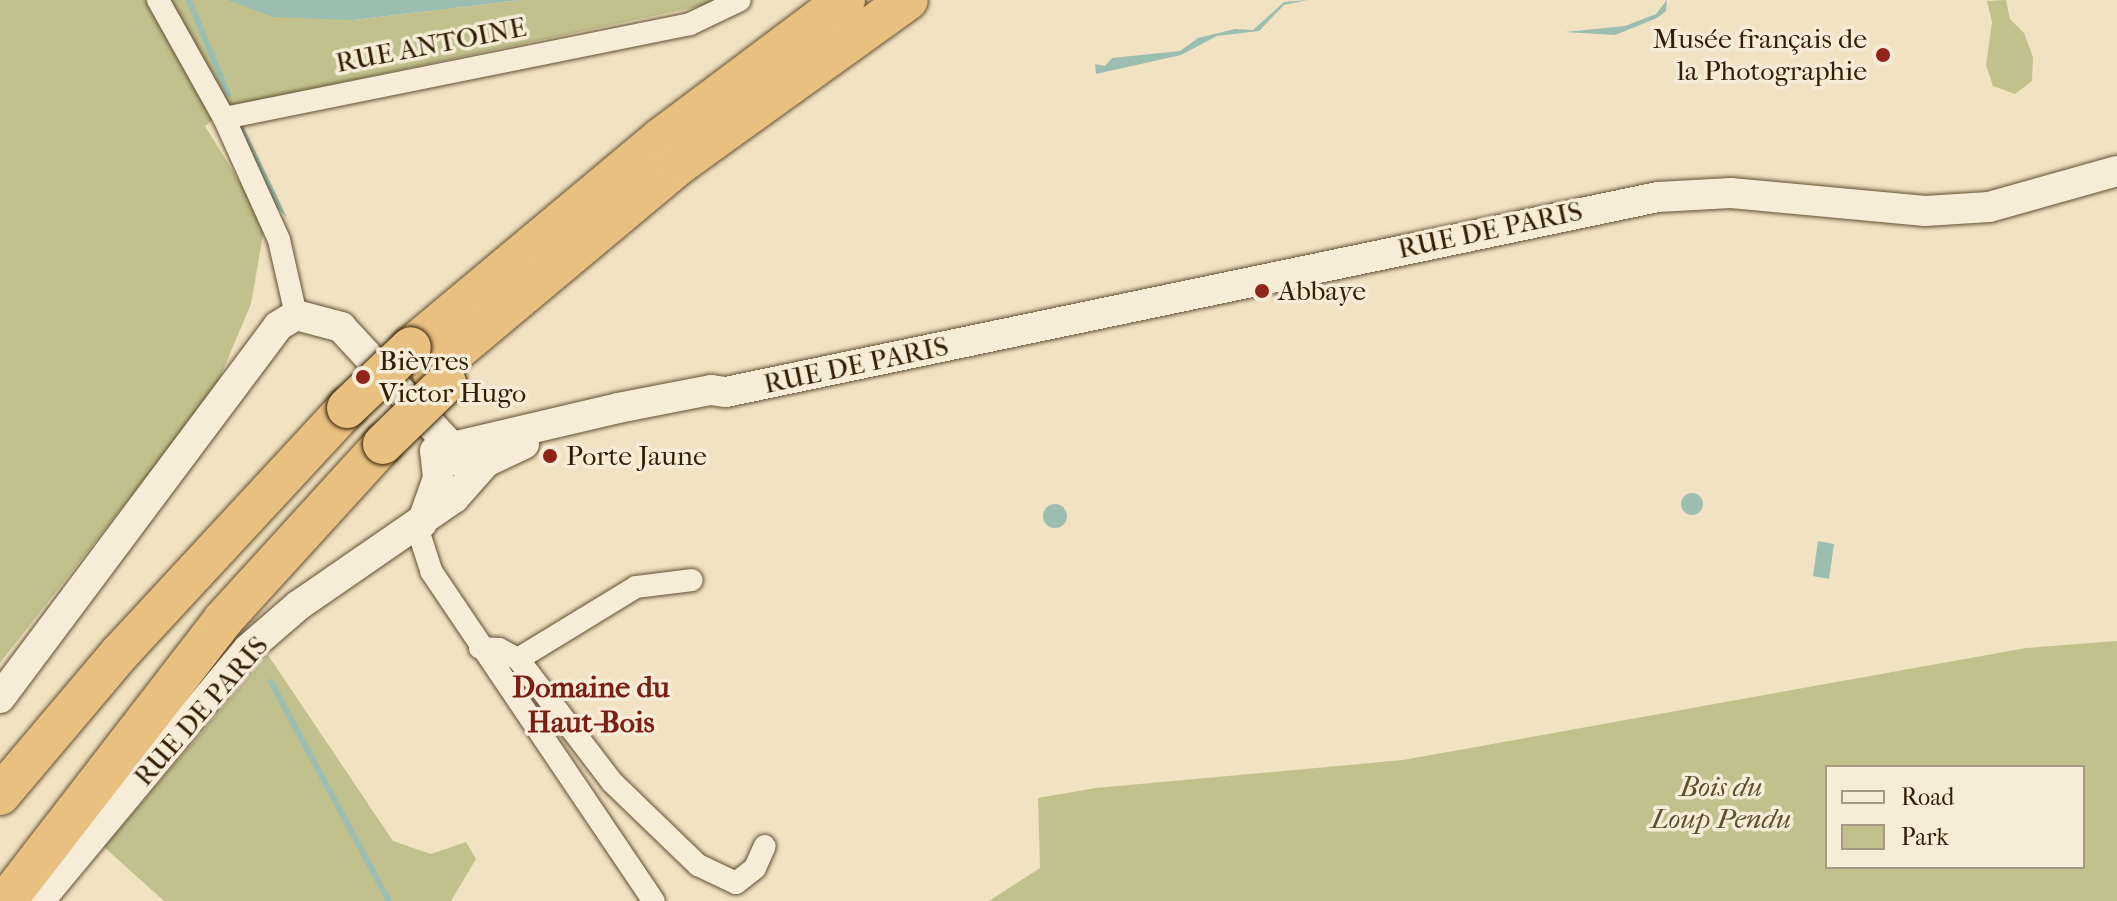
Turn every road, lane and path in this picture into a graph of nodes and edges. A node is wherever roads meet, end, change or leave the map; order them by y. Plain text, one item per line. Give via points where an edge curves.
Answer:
1 (158, 0) edge
2 (740, 0) edge
3 (845, 0) edge
4 (908, 0) edge
5 (224, 118) junction
6 (2117, 171) edge
7 (296, 315) junction
8 (430, 367) junction
9 (726, 392) junction
10 (367, 428) junction
11 (446, 465) junction
12 (422, 523) junction
13 (692, 580) dead end
14 (480, 648) junction
15 (518, 659) junction
16 (0, 698) edge
17 (52, 737) junction
18 (0, 795) edge
19 (0, 810) edge
20 (765, 846) dead end
21 (0, 872) edge
22 (6, 901) edge
23 (39, 901) edge
24 (654, 901) edge

1 - 5 street
2 - 5 street, RUE ANTOINE via 690,24
3 - 8 highway via 661,138
4 - 8 highway via 681,163
5 - 7 street via 279,240
6 - 9 street, RUE DE PARIS via 1989,207 1925,211 1743,194 1658,197
7 - 11 street via 334,320
7 - 16 street via 278,326
8 - 10 highway
9 - 11 street, RUE DE PARIS via 711,390
9 - 11 street, RUE DE PARIS via 713,402 530,442 486,462
10 - 17 highway via 120,653
10 - 21 highway via 166,654
10 - 22 highway
11 - 12 street
12 - 14 street via 419,533 431,571
12 - 23 street, RUE DE PARIS via 299,605 248,649
13 - 15 street via 636,587
14 - 15 street via 499,649
14 - 24 street
15 - 20 street via 612,782 698,865 736,883 755,868
17 - 18 highway
17 - 19 highway

